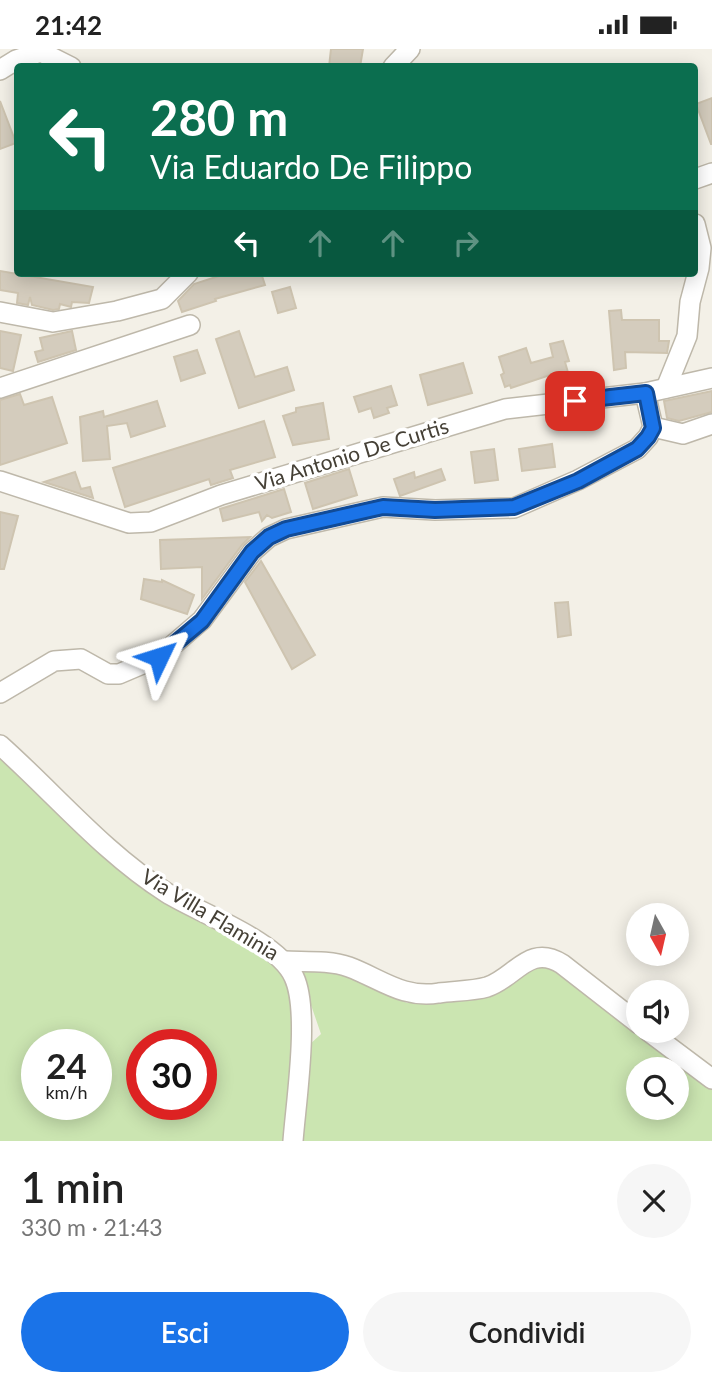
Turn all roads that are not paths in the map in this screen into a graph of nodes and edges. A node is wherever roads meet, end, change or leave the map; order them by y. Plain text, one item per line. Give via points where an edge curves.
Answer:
1 (410, 49) edge
2 (64, 63) edge
3 (397, 63) edge
4 (0, 70) edge
5 (698, 236) edge
6 (698, 272) edge
7 (184, 277) edge
8 (697, 277) edge
9 (0, 312) edge
10 (190, 325) dead end
11 (712, 378) edge
12 (0, 388) edge
13 (666, 388) junction
14 (646, 393) junction
15 (712, 424) edge
16 (653, 428) junction
17 (0, 481) edge
18 (0, 693) edge
19 (0, 745) edge
20 (285, 961) junction
21 (626, 1014) edge
22 (665, 1043) edge
23 (712, 1079) edge
24 (293, 1141) edge

1 - 3 street
2 - 4 street via 41,52
5 - 6 street
7 - 9 street via 162,299 117,311 52,322
8 - 13 street via 687,336
10 - 12 street
11 - 13 street, Via Antonio De Curtis
13 - 14 street, Via Antonio De Curtis
14 - 16 street
14 - 17 street, Via Antonio De Curtis via 505,409 220,495 151,523 130,523
15 - 16 street via 683,434
16 - 18 street via 637,449 578,481 514,507 383,507 286,529 252,552 202,621 159,657 119,674 108,674 81,659 54,661
19 - 20 street, Via Villa Flaminia via 140,874
20 - 21 street via 348,967 395,990 422,995 484,988 542,956 562,964
20 - 24 street, Via Villa Flaminia via 301,1004
22 - 23 street

